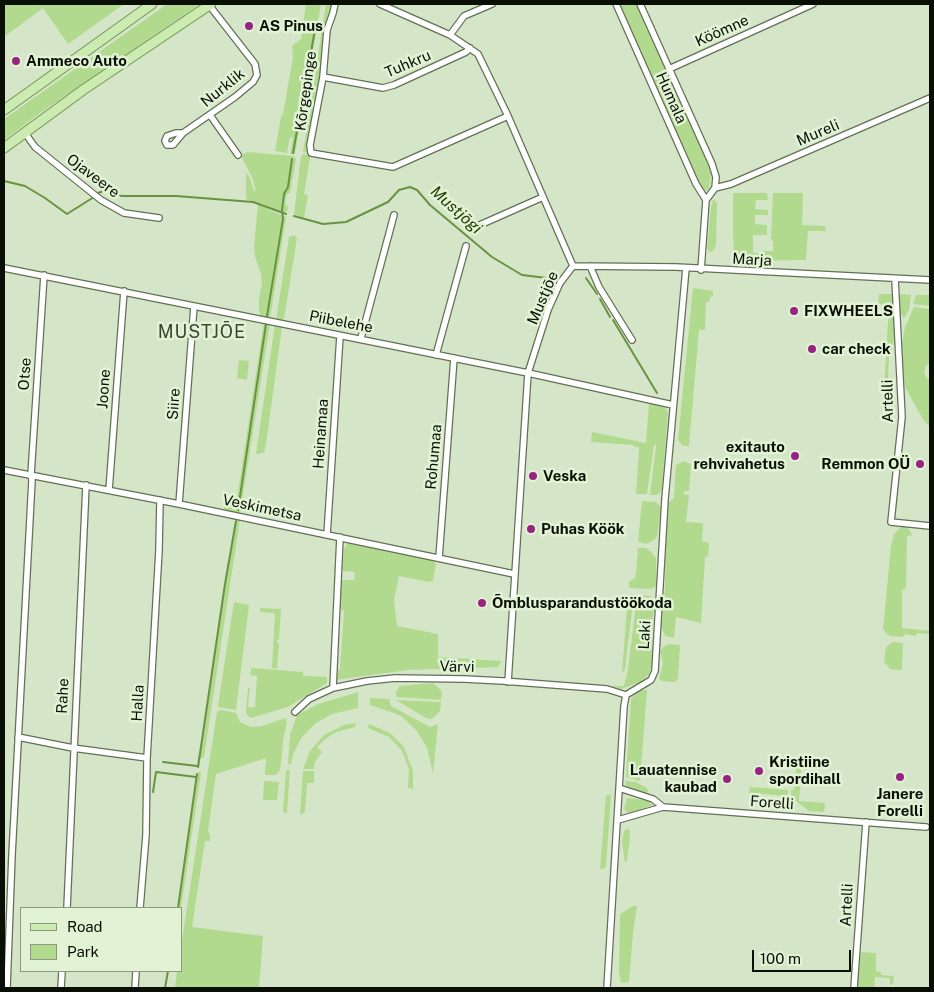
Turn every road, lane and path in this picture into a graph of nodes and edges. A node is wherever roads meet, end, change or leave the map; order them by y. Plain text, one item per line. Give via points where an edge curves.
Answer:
1 (152, 4) edge
2 (210, 4) edge
3 (335, 4) edge
4 (380, 4) edge
5 (492, 4) edge
6 (616, 4) edge
7 (640, 4) edge
8 (813, 4) edge
9 (450, 35) junction
10 (470, 48) junction
11 (669, 68) junction
12 (323, 77) junction
13 (930, 98) edge
14 (4, 110) edge
15 (210, 115) junction
16 (508, 116) junction
17 (25, 133) junction
18 (183, 133) dead end
19 (4, 148) edge
20 (238, 155) dead end
21 (715, 188) junction
22 (543, 197) junction
23 (706, 200) junction
24 (394, 215) dead end
25 (159, 218) dead end
26 (473, 228) dead end
27 (466, 246) dead end
28 (573, 266) junction
29 (590, 266) junction
30 (4, 268) edge
31 (686, 268) junction
32 (701, 270) junction
33 (44, 275) junction
34 (895, 279) junction
35 (930, 280) edge
36 (124, 291) junction
37 (194, 306) junction
38 (340, 336) junction
39 (361, 338) junction
40 (632, 340) dead end
41 (436, 355) junction
42 (454, 358) junction
43 (528, 373) junction
44 (672, 405) junction
45 (4, 470) edge
46 (31, 475) junction
47 (86, 485) junction
48 (109, 490) junction
49 (160, 500) junction
50 (179, 504) junction
51 (930, 526) edge
52 (327, 535) junction
53 (340, 537) junction
54 (439, 558) junction
55 (514, 574) junction
56 (508, 682) junction
57 (333, 688) junction
58 (626, 695) junction
59 (294, 712) dead end
60 (18, 737) junction
61 (73, 748) junction
62 (147, 758) junction
63 (619, 788) junction
64 (663, 807) junction
65 (618, 820) junction
66 (866, 822) junction
67 (929, 827) edge
68 (66, 907) edge
69 (140, 907) edge
70 (62, 972) edge
71 (136, 972) edge
72 (7, 988) edge
73 (61, 988) edge
74 (135, 988) edge
75 (607, 988) edge
76 (854, 988) edge

1 - 14 main road
2 - 15 street, Nurklik via 255,64 257,75 253,82
2 - 17 main road
3 - 12 street, Kõrgepinge via 327,30
4 - 9 street, Mustjõe
5 - 9 street via 464,16
6 - 23 street, Humala
7 - 11 street, Humala
8 - 11 street, Köömne
9 - 10 street, Mustjõe
10 - 12 street, Tuhkru via 383,88
10 - 16 street, Mustjõe via 478,54
11 - 21 street, Humala via 712,164
12 - 16 street, Kõrgepinge via 311,153 393,167
13 - 21 street, Mureli via 732,184
15 - 18 street, Nurklik
15 - 20 street
16 - 22 street, Mustjõe
17 - 19 main road
17 - 25 street, Ojaveere via 36,147 101,200 124,214
21 - 23 street
22 - 26 street
22 - 28 street, Mustjõe
23 - 32 street
24 - 39 street
27 - 41 street
28 - 29 street, Marja
28 - 43 street, Mustjõe via 556,292
29 - 31 street, Marja
29 - 40 street via 599,287
30 - 33 street, Piibelehe
31 - 32 street, Marja
31 - 44 street, Laki
32 - 34 street, Marja
33 - 36 street, Piibelehe
33 - 46 street, Otse
34 - 35 street, Marja
34 - 51 street, Artelli via 902,417 891,522
36 - 37 street, Piibelehe
36 - 48 street, Joone
37 - 38 street, Piibelehe
37 - 50 street, Siire
38 - 39 street, Piibelehe
38 - 52 street, Heinamaa
39 - 41 street, Piibelehe
41 - 42 street, Piibelehe
42 - 43 street, Piibelehe
42 - 54 street, Rohumaa
43 - 44 street, Piibelehe
43 - 55 street, Mustjõe
44 - 58 street, Laki via 655,671 650,680
45 - 46 street, Veskimetsa
46 - 47 street, Veskimetsa
46 - 60 street, Otse
47 - 48 street, Veskimetsa
47 - 61 street, Rahe
48 - 49 street, Veskimetsa
49 - 50 street, Veskimetsa
49 - 62 street, Halla
50 - 52 street, Veskimetsa
52 - 53 street, Veskimetsa
53 - 54 street, Veskimetsa
53 - 57 street
54 - 55 street, Veskimetsa
55 - 56 street, Mustjõe
56 - 57 street, Värvi via 395,678
56 - 58 street, Värvi via 607,689
57 - 59 street, Värvi via 309,699
58 - 63 street
60 - 61 street
60 - 72 street, Otse
61 - 62 street
61 - 68 street, Rahe
62 - 69 street, Halla via 146,835
63 - 64 street via 653,799
63 - 65 street
64 - 65 street, Forelli
64 - 66 street, Forelli
65 - 75 street
66 - 67 street, Forelli
66 - 76 street, Artelli
70 - 73 street
71 - 74 street

